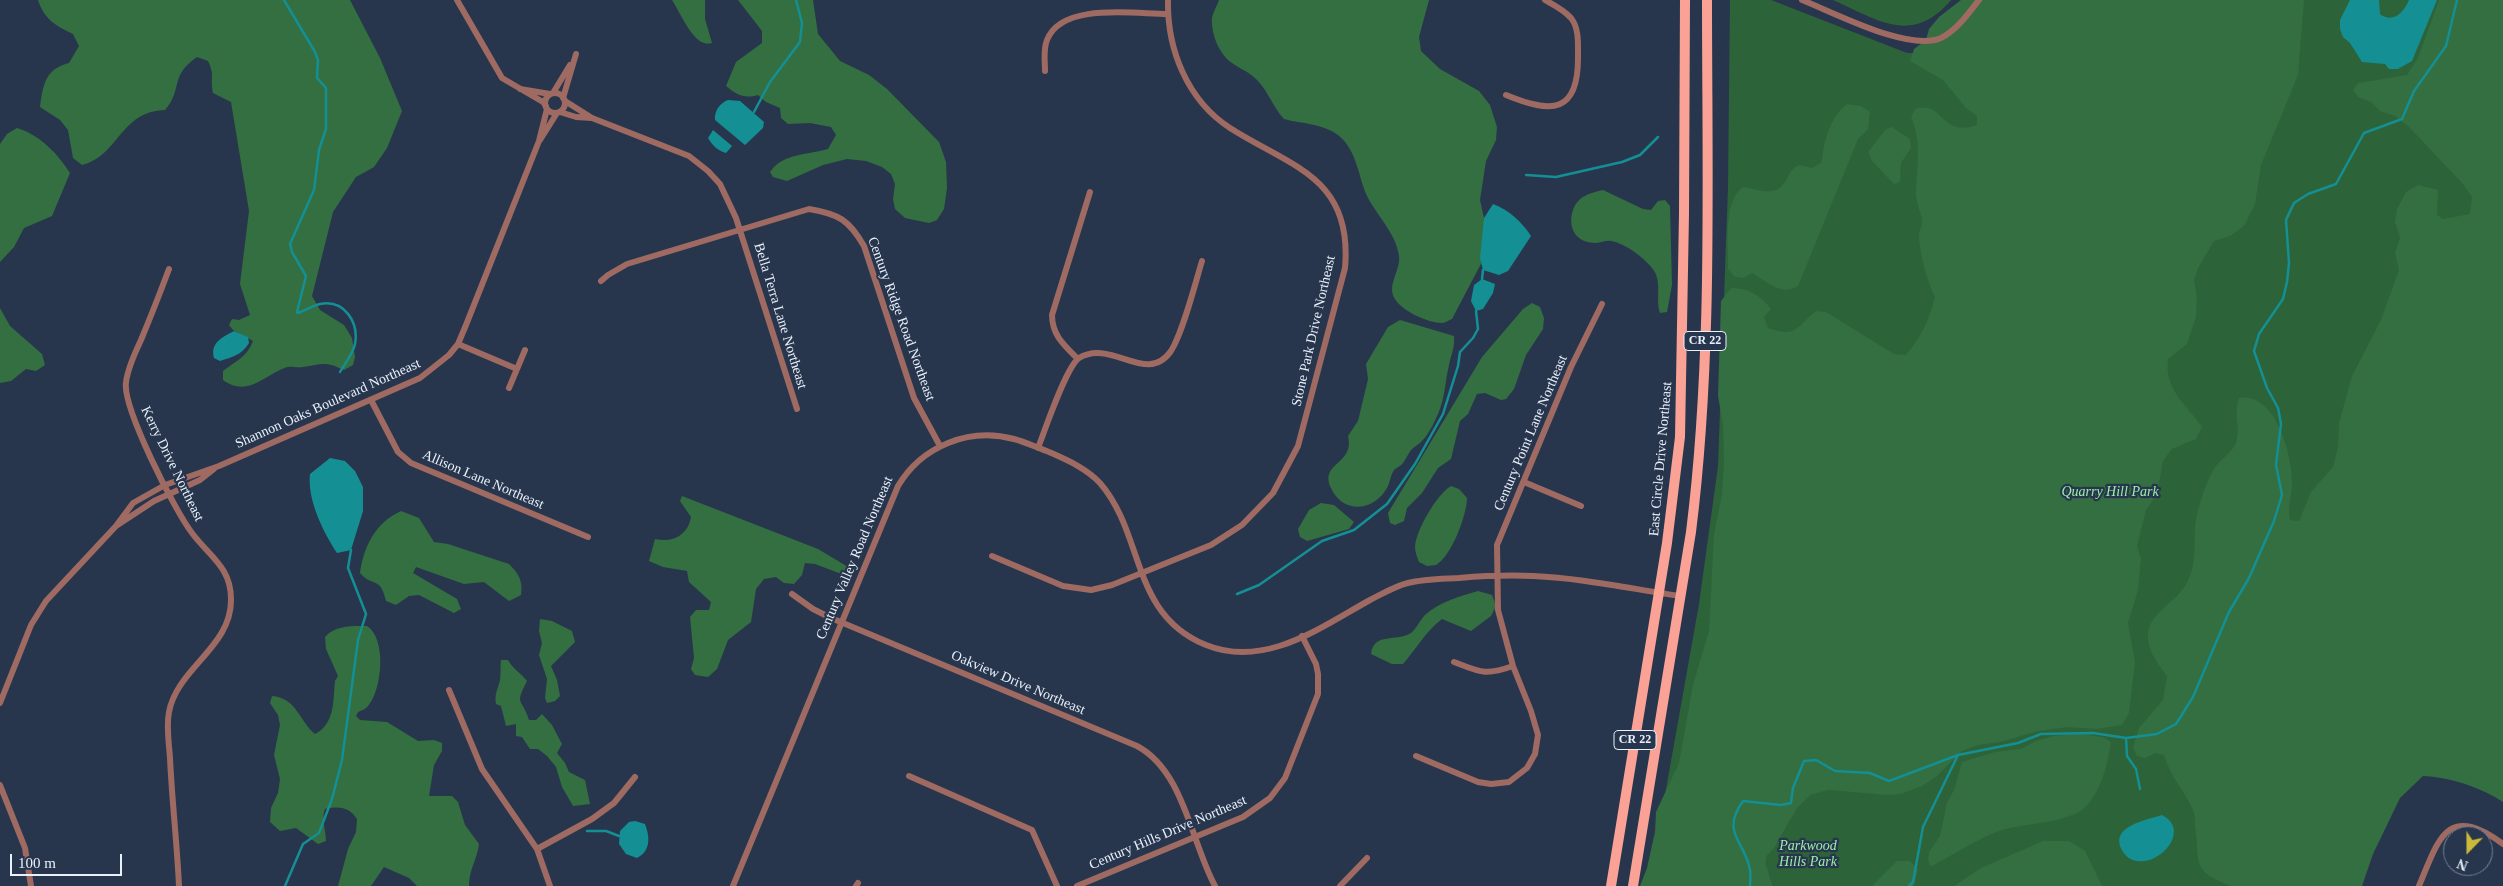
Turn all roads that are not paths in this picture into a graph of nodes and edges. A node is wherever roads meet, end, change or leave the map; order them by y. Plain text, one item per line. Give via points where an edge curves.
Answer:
1 (457, 0) edge
2 (1168, 0) edge
3 (1546, 0) edge
4 (1685, 0) edge
5 (1707, 0) edge
6 (1802, 0) edge
7 (1979, 0) edge
8 (1167, 14) junction
9 (576, 54) dead end
10 (573, 62) junction
11 (1045, 71) dead end
12 (520, 89) junction
13 (551, 94) junction
14 (1506, 95) dead end
15 (564, 100) junction
16 (546, 108) junction
17 (558, 112) junction
18 (592, 118) junction
19 (539, 141) junction
20 (1090, 192) dead end
21 (740, 230) junction
22 (1202, 261) dead end
23 (169, 269) dead end
24 (601, 281) dead end
25 (1602, 304) dead end
26 (458, 344) junction
27 (525, 350) dead end
28 (1078, 359) junction
29 (517, 369) junction
30 (509, 388) dead end
31 (371, 400) junction
32 (796, 409) dead end
33 (940, 446) junction
34 (1038, 448) junction
35 (220, 466) junction
36 (1524, 482) junction
37 (165, 485) junction
38 (169, 494) junction
39 (1581, 506) dead end
40 (116, 526) junction
41 (588, 537) dead end
42 (992, 556) dead end
43 (1142, 572) junction
44 (1496, 575) junction
45 (1659, 593) junction
46 (792, 594) dead end
47 (1680, 596) junction
48 (840, 622) junction
49 (1302, 636) junction
50 (1454, 662) dead end
51 (1513, 666) junction
52 (448, 690) dead end
53 (0, 703) edge
54 (1416, 756) dead end
55 (909, 776) dead end
56 (635, 777) dead end
57 (0, 784) edge
58 (1195, 837) junction
59 (2503, 844) edge
60 (537, 849) junction
61 (1367, 858) dead end
62 (31, 886) edge
63 (178, 886) edge
64 (550, 886) edge
65 (733, 886) edge
66 (1058, 886) edge
67 (1077, 886) edge
68 (1215, 886) edge
69 (1340, 886) edge
70 (1611, 886) edge
71 (1633, 886) edge
72 (2419, 886) edge

1 - 12 street via 496,72
2 - 8 street, Stone Park Drive Northeast
3 - 14 street via 1571,18 1578,33 1576,86 1566,101 1551,107 1532,106
4 - 45 main road, East Circle Drive Northeast / CR 22 via 1682,386 1675,482
5 - 47 main road, CR 22 via 1704,386 1698,474
6 - 7 street via 1899,39 1926,42 1951,32
8 - 11 street via 1081,15 1060,22 1047,41
8 - 43 street, Stone Park Drive Northeast via 1177,61 1201,102 1229,127 1314,177 1339,213 1346,256 1303,432 1291,463 1273,493 1253,516 1227,536
9 - 10 street
10 - 13 street
10 - 15 street
12 - 13 street
12 - 16 street
13 - 15 street via 560,94
13 - 16 street via 546,100
15 - 17 street via 564,108
15 - 18 street
16 - 17 street
16 - 19 street, Shannon Oaks Boulevard Northeast
17 - 18 street
17 - 19 street, Shannon Oaks Boulevard Northeast
18 - 21 street, Bella Terra Lane Northeast via 677,150 708,171 727,197
19 - 26 street, Shannon Oaks Boulevard Northeast
20 - 28 street via 1052,316 1056,335
21 - 24 street, Century Ridge Road Northeast via 627,264
21 - 32 street, Bella Terra Lane Northeast
21 - 33 street, Century Ridge Road Northeast via 809,209 829,212 854,228 864,246 914,398
22 - 28 street via 1176,339 1165,358 1147,365 1096,351
23 - 37 street, Kerry Drive Northeast via 129,369 125,387 132,415
25 - 36 street, Century Point Lane Northeast via 1571,367
26 - 29 street
26 - 31 street, Shannon Oaks Boulevard Northeast via 420,378
27 - 29 street
28 - 34 street via 1068,374
29 - 30 street
31 - 35 street, Shannon Oaks Boulevard Northeast
31 - 41 street, Allison Lane Northeast via 398,452 412,463
33 - 34 street, Century Valley Road Northeast via 966,437 992,436 1016,439
33 - 48 street, Century Valley Road Northeast via 911,467 898,486
34 - 43 street, Century Valley Road Northeast via 1072,463 1100,484 1115,506
35 - 37 street, Shannon Oaks Boulevard Northeast
35 - 38 street, Shannon Oaks Boulevard Northeast via 200,480
36 - 39 street
36 - 44 street, Century Point Lane Northeast via 1497,545
37 - 38 street, Kerry Drive Northeast
37 - 40 street, Shannon Oaks Boulevard Northeast via 133,503
38 - 40 street, Shannon Oaks Boulevard Northeast
38 - 63 street, Kerry Drive Northeast via 190,530 216,557 230,584 231,598 221,636 175,693 169,712
40 - 53 street, Shannon Oaks Boulevard Northeast via 41,608 31,624
42 - 43 street, Stone Park Drive Northeast via 1063,586 1081,590 1101,589
43 - 49 street, Century Valley Road Northeast via 1164,616 1204,644 1228,652 1254,653
44 - 45 street, Century Valley Road Northeast via 1548,577
44 - 49 street, Century Valley Road Northeast via 1405,583
44 - 51 street, Century Point Lane Northeast via 1498,610
45 - 47 street, Century Valley Road Northeast
45 - 70 main road, East Circle Drive Northeast / CR 22
46 - 48 street, Oakview Drive Northeast
47 - 71 main road, CR 22
48 - 58 street, Oakview Drive Northeast via 1145,750 1167,772
48 - 65 street, Century Valley Road Northeast
49 - 58 street, Century Hills Drive Northeast via 1316,664 1318,694 1285,778 1270,798 1253,812
50 - 51 street via 1480,672 1494,673
51 - 54 street, Century Point Lane Northeast via 1538,735 1535,754 1527,768 1509,782 1491,784 1478,782
52 - 60 street via 482,769
55 - 66 street via 1032,830
56 - 60 street via 614,803
57 - 62 street via 24,848
58 - 67 street, Century Hills Drive Northeast
58 - 68 street, Oakview Drive Northeast
59 - 72 street via 2468,825 2457,827 2438,840
60 - 64 street
61 - 69 street

